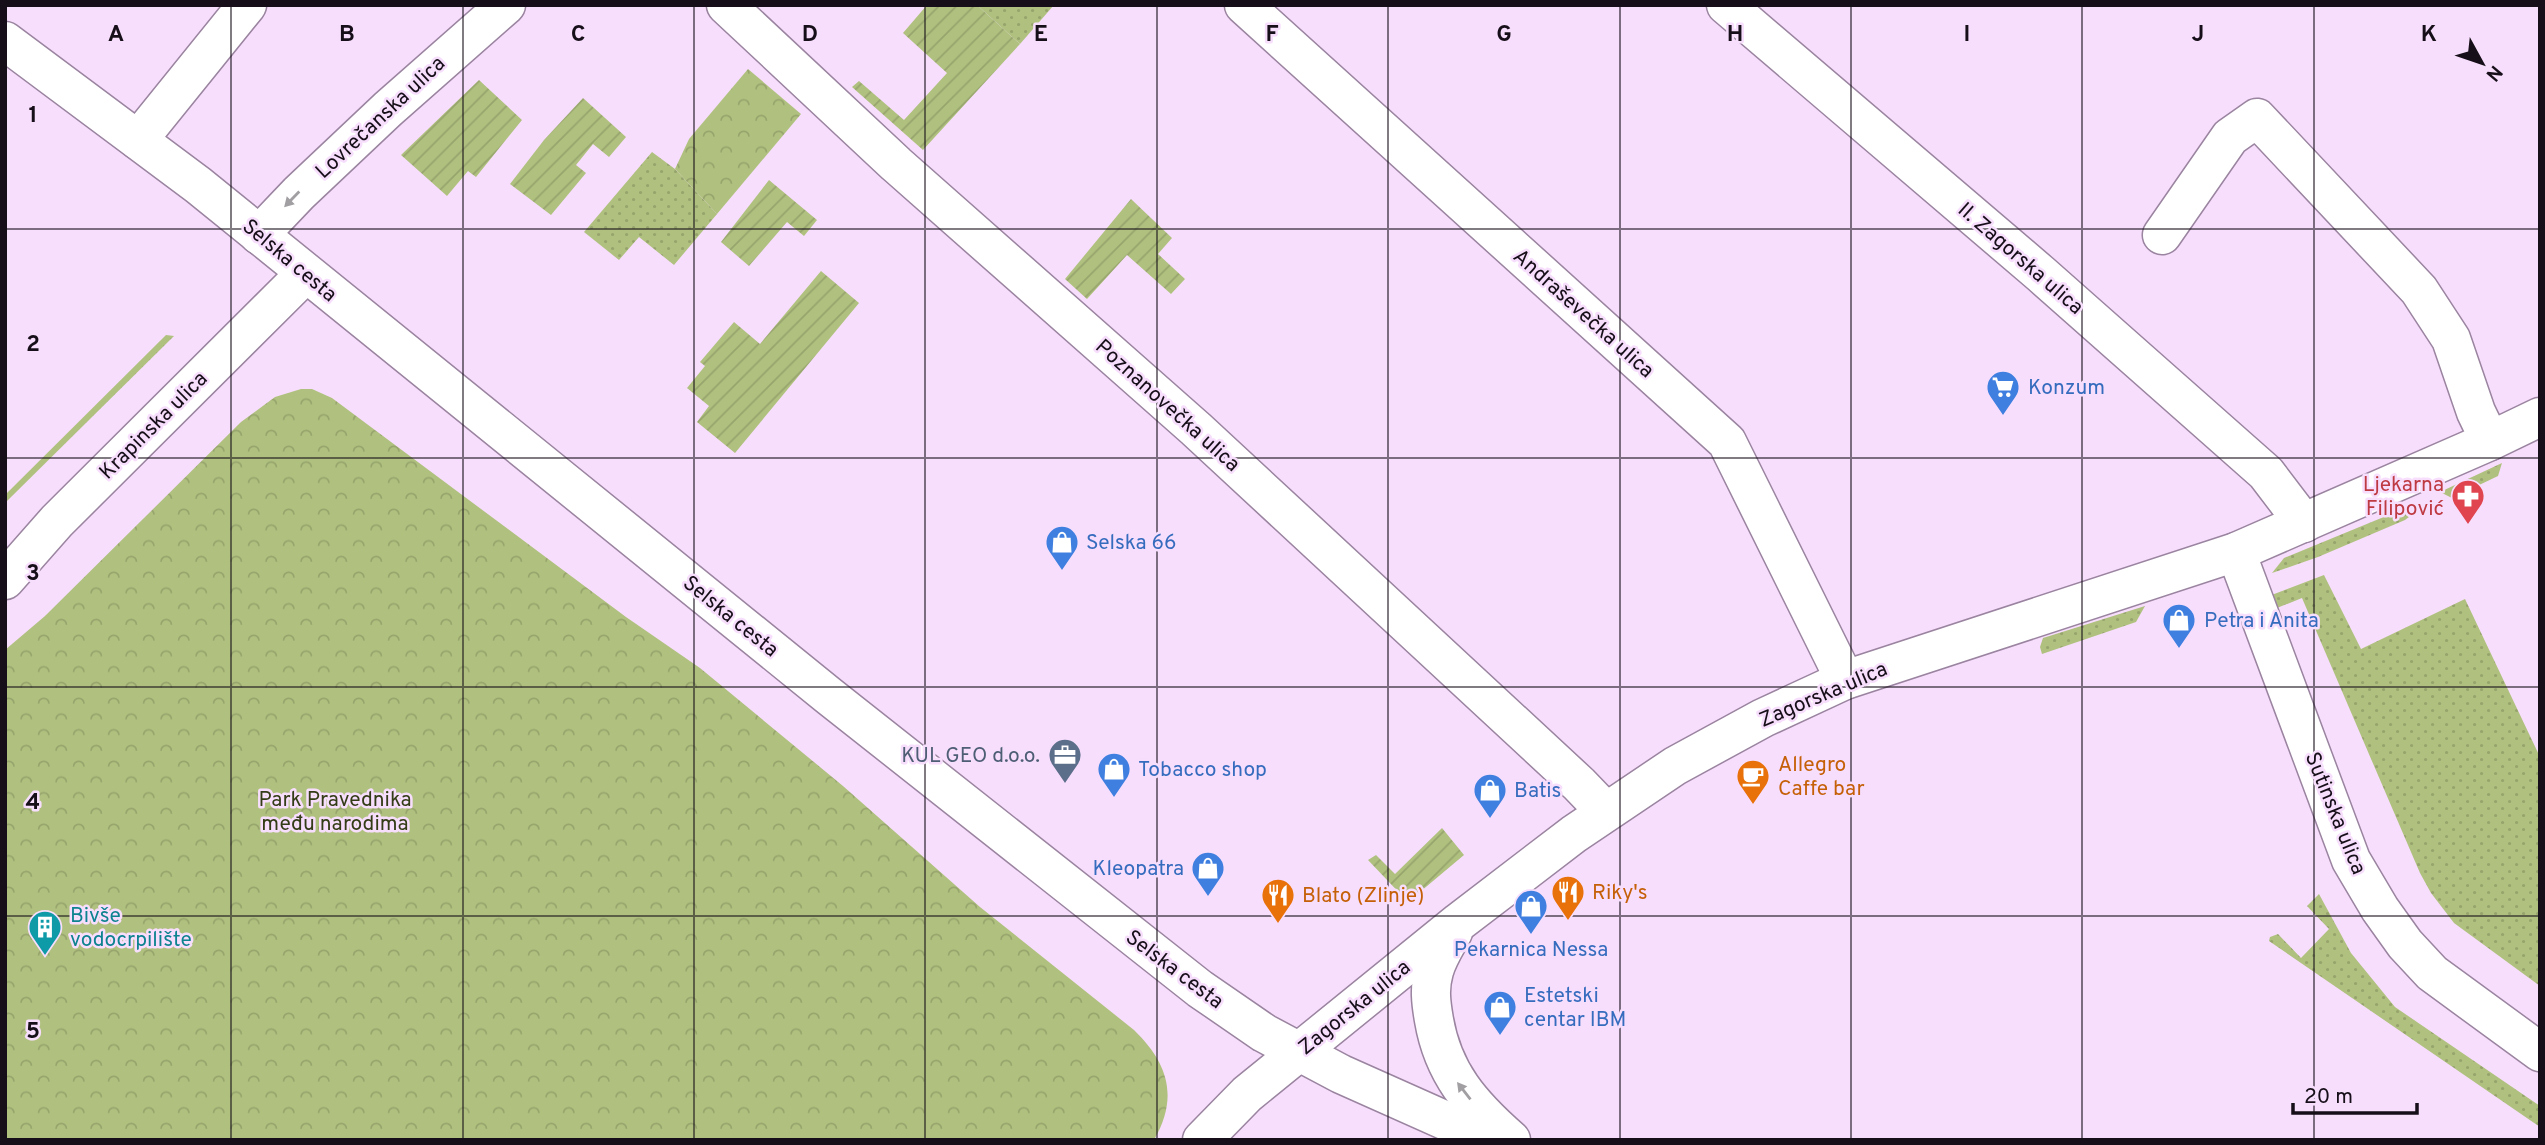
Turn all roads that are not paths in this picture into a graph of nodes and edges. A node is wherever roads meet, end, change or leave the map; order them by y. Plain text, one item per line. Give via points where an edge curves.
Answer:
1 (247, 5) edge
2 (506, 5) edge
3 (726, 5) edge
4 (1244, 5) edge
5 (1726, 5) edge
6 (5, 41) edge
7 (138, 140) junction
8 (259, 235) junction
9 (2162, 235) dead end
10 (305, 274) junction
11 (2540, 417) edge
12 (2490, 441) junction
13 (2304, 523) junction
14 (2236, 552) junction
15 (5, 580) edge
16 (1845, 680) junction
17 (1605, 811) junction
18 (1459, 922) junction
19 (1299, 1052) junction
20 (2540, 1052) edge
21 (1202, 1140) edge
22 (1489, 1140) edge
23 (1511, 1140) edge

1 - 7 street
2 -> 8 street, Lovrečanska ulica via 378,118
3 - 17 street, Poznanovečka ulica via 1196,429
4 - 16 street, Andraševečka ulica via 1727,442
5 - 13 street, II. Zagorska ulica via 2266,473
6 - 7 street, Selska cesta
7 - 8 street, Selska cesta
8 - 10 street, Selska cesta
9 - 12 street via 2230,136 2257,118 2419,290 2451,339
10 - 15 street, Krapinska ulica via 57,521
10 - 19 street, Selska cesta via 1121,929 1237,1016
11 - 12 street, Zagorska ulica
12 - 13 street, Zagorska ulica
13 - 14 street, Zagorska ulica
14 - 16 street, Zagorska ulica
14 - 20 street, Sutinska ulica via 2351,860 2380,909 2432,973
16 - 17 street, Zagorska ulica via 1675,766
17 - 18 street, Zagorska ulica
18 - 19 street, Zagorska ulica
23 -> 18 street via 1455,1080 1437,1041 1430,1000 1434,971
19 - 21 street, Zagorska ulica via 1247,1094
19 - 22 street, Selska cesta

